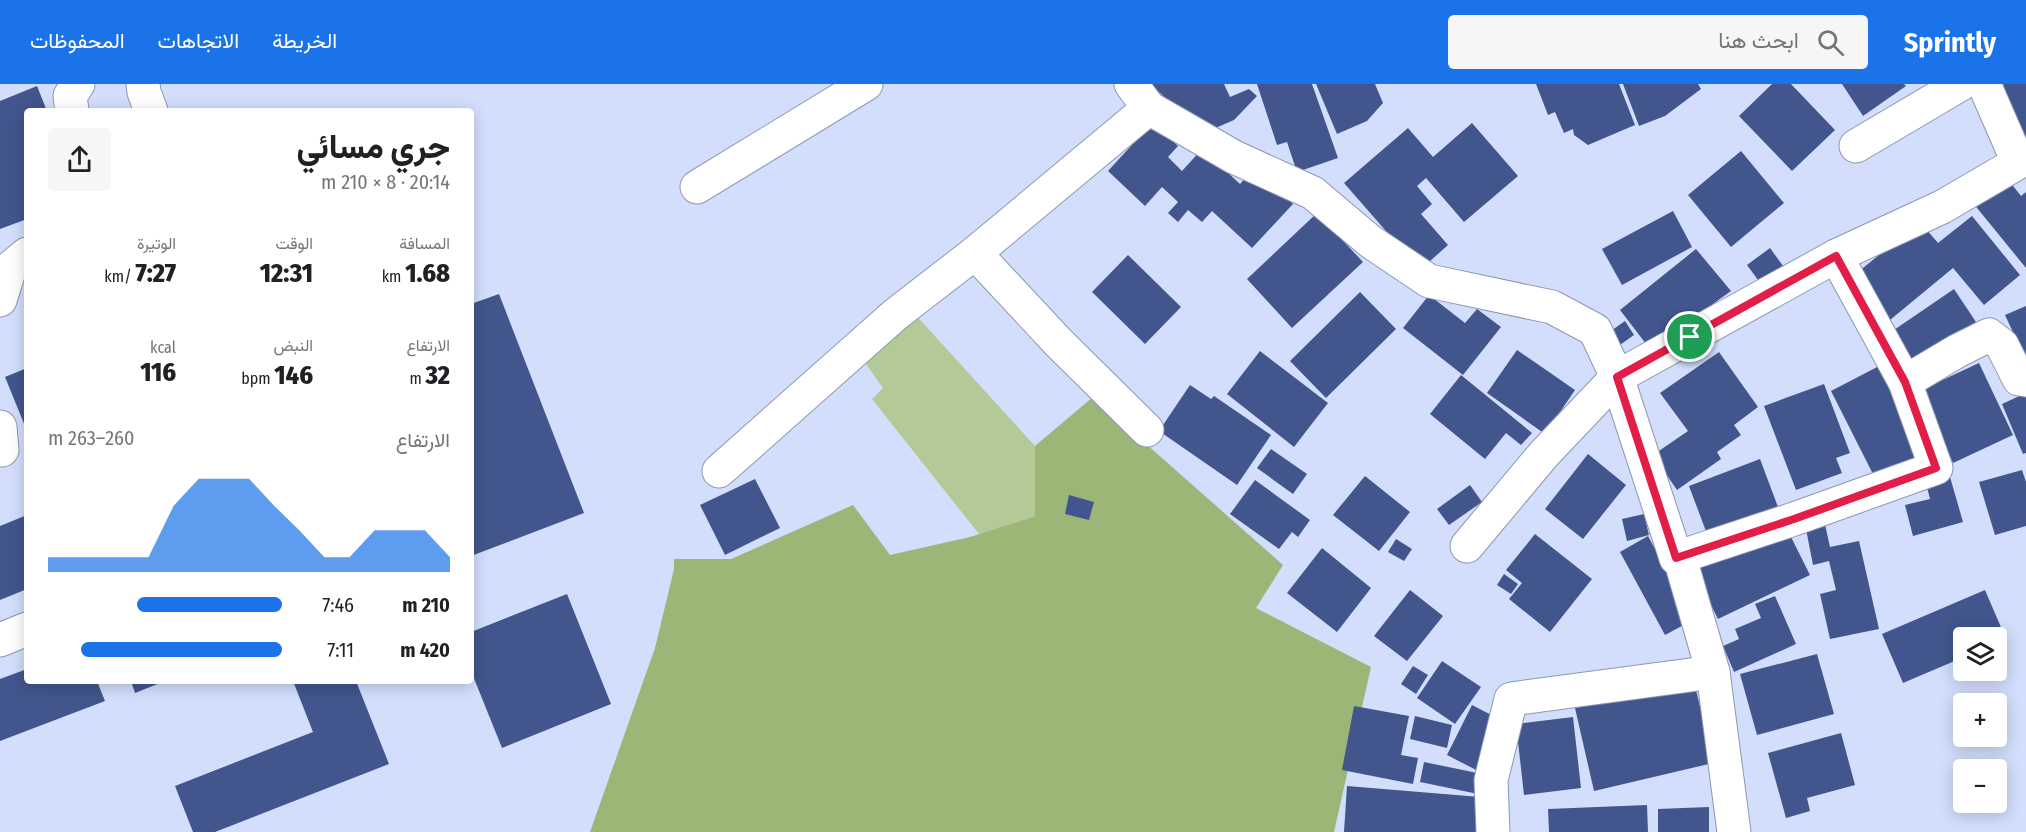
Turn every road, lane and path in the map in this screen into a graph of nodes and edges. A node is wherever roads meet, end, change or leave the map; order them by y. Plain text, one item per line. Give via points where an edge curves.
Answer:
1 (78, 84) edge
2 (143, 84) edge
3 (866, 84) edge
4 (1961, 84) edge
5 (1984, 84) edge
6 (1140, 96) edge
7 (71, 108) edge
8 (150, 108) edge
9 (1856, 146) dead end
10 (2022, 160) edge
11 (697, 187) dead end
12 (975, 253) junction
13 (24, 256) edge
14 (1836, 256) junction
15 (0, 300) edge
16 (1617, 377) junction
17 (2026, 380) edge
18 (1905, 382) junction
19 (1147, 430) dead end
20 (719, 471) dead end
21 (1467, 546) dead end
22 (1676, 558) junction
23 (24, 630) edge
24 (0, 640) edge
25 (1713, 672) junction
26 (1493, 832) edge
27 (1734, 832) edge

1 - 7 street via 69,96
2 - 8 street
3 - 11 street
4 - 9 street
5 - 10 street
6 - 12 street
6 - 16 street via 1234,157 1312,193 1371,242 1429,281 1552,307 1595,330
10 - 14 street via 1942,207
12 - 19 street
12 - 20 street via 896,314
13 - 15 street via 10,268
14 - 16 street
14 - 18 street
16 - 21 street via 1544,454
16 - 22 street
17 - 18 street via 2019,380 2001,345 1989,335
18 - 22 street via 1936,468
22 - 25 street via 1681,562
23 - 24 street
25 - 26 street via 1511,699 1491,780
25 - 27 street

